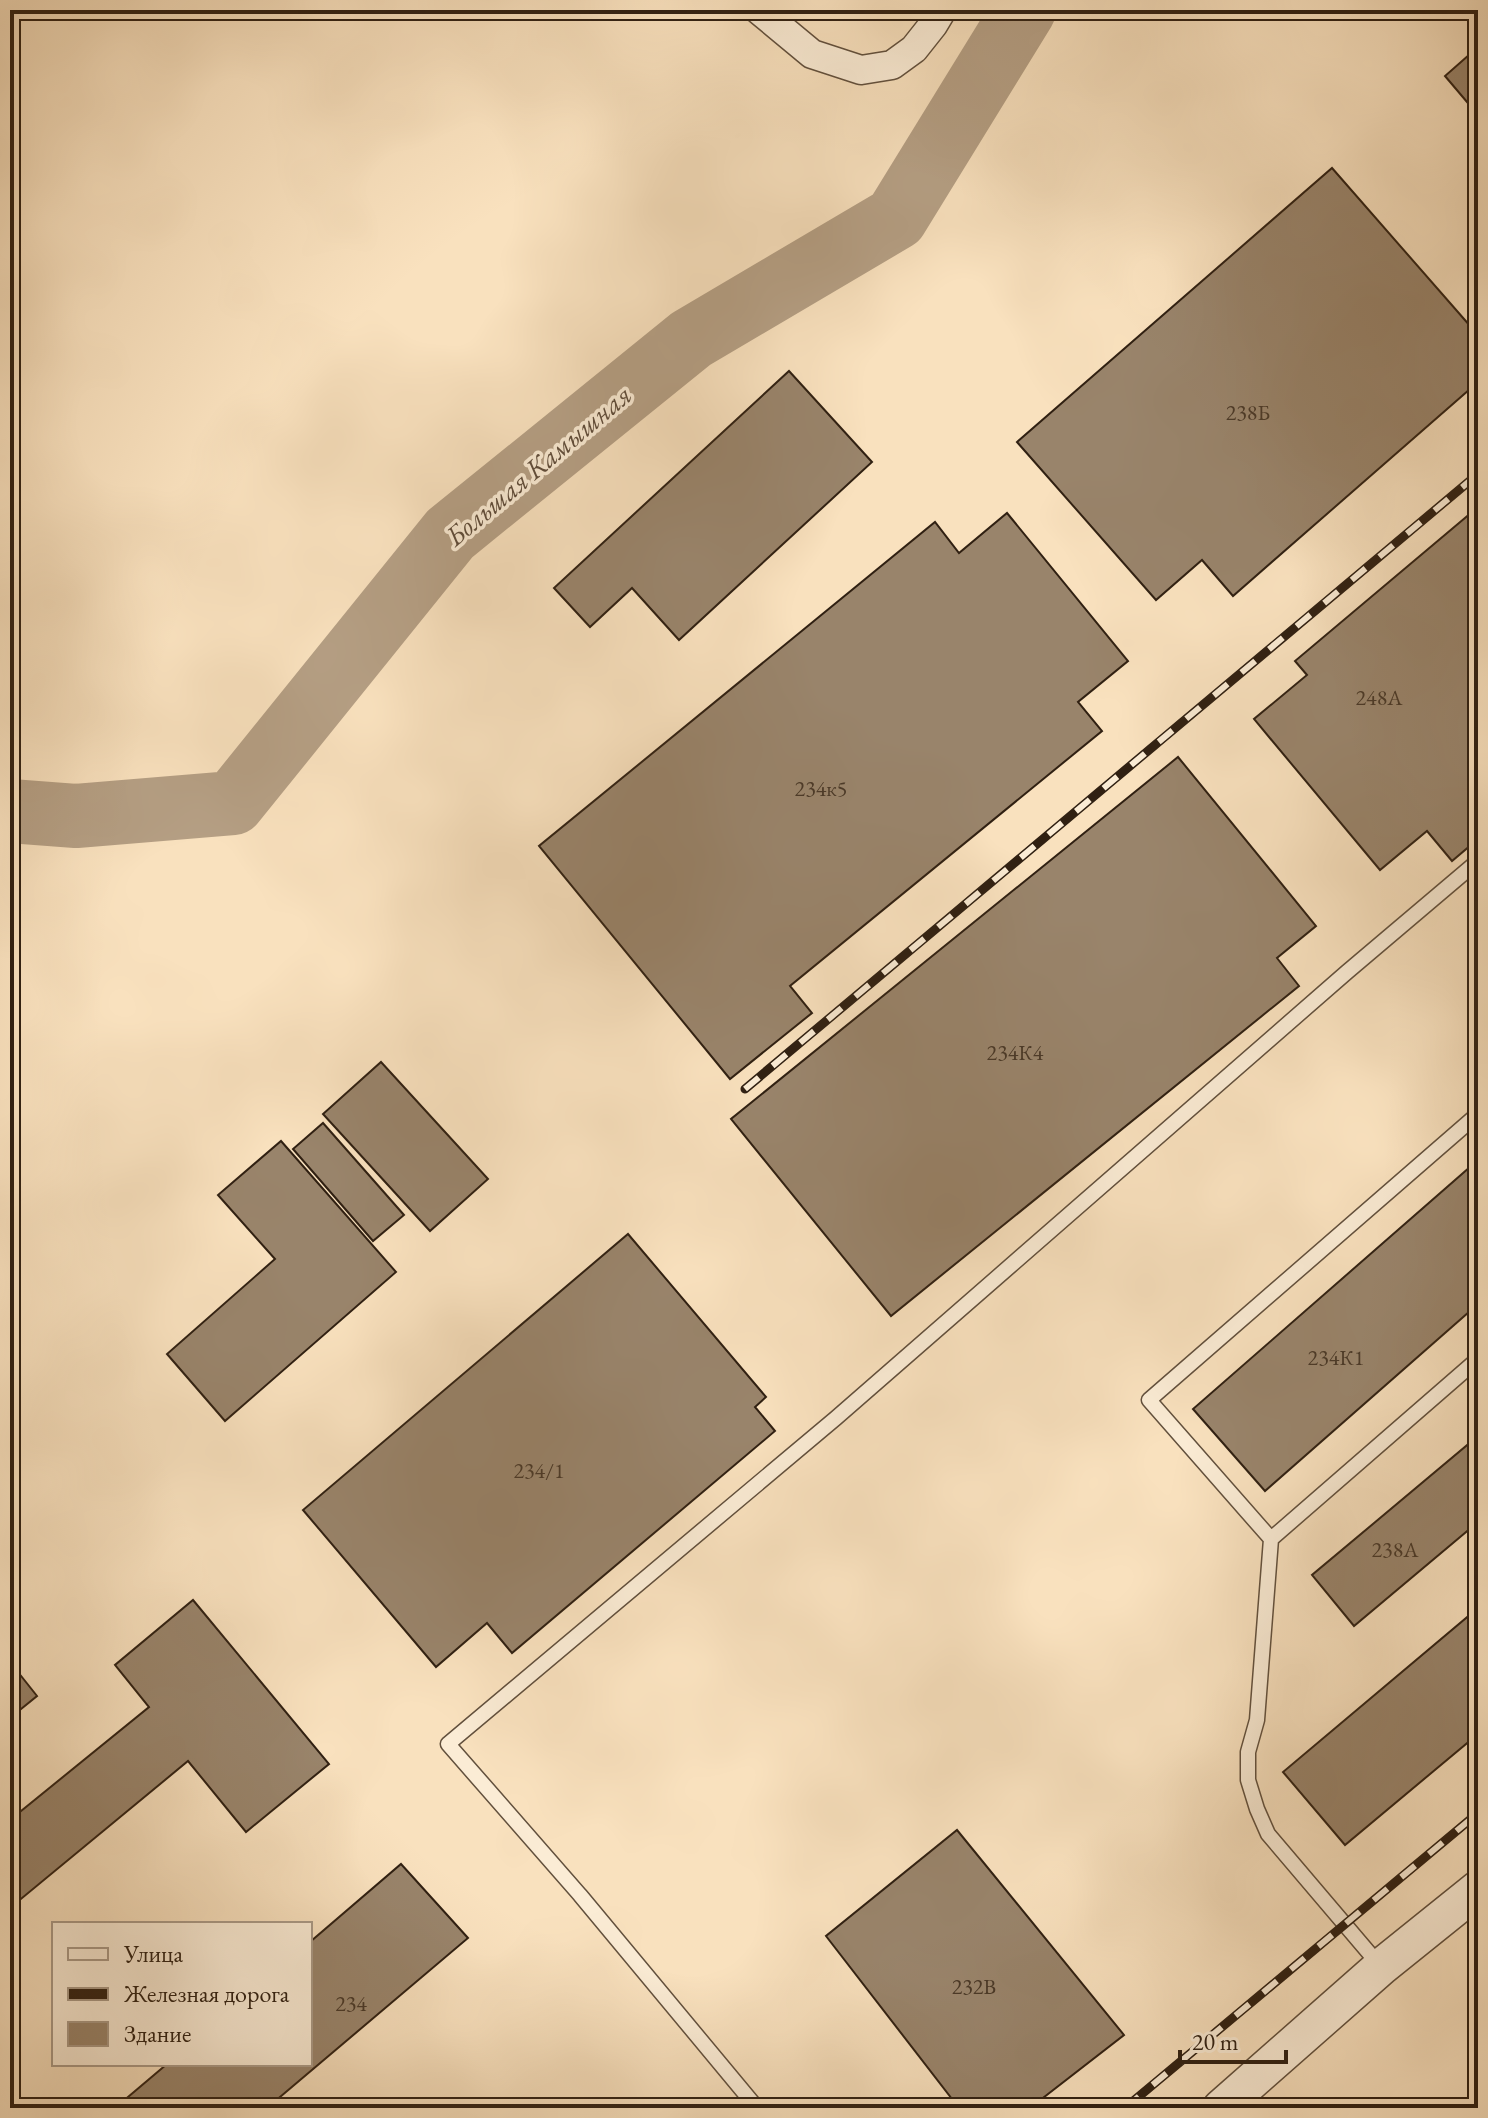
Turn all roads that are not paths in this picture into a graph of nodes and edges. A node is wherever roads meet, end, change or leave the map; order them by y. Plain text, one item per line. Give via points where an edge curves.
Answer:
1 (759, 10) edge
2 (942, 10) edge
3 (1478, 861) edge
4 (1478, 1114) edge
5 (1478, 1359) edge
6 (1271, 1539) junction
7 (1478, 1889) edge
8 (1381, 1967) junction
9 (757, 2108) edge
10 (1221, 2108) edge

1 - 2 street via 812,54 861,70 892,65 914,49
3 - 9 lane via 836,1418 448,1744
4 - 6 lane via 1149,1400
5 - 6 lane
6 - 8 lane via 1248,1780 1268,1834
7 - 8 street
8 - 10 street

